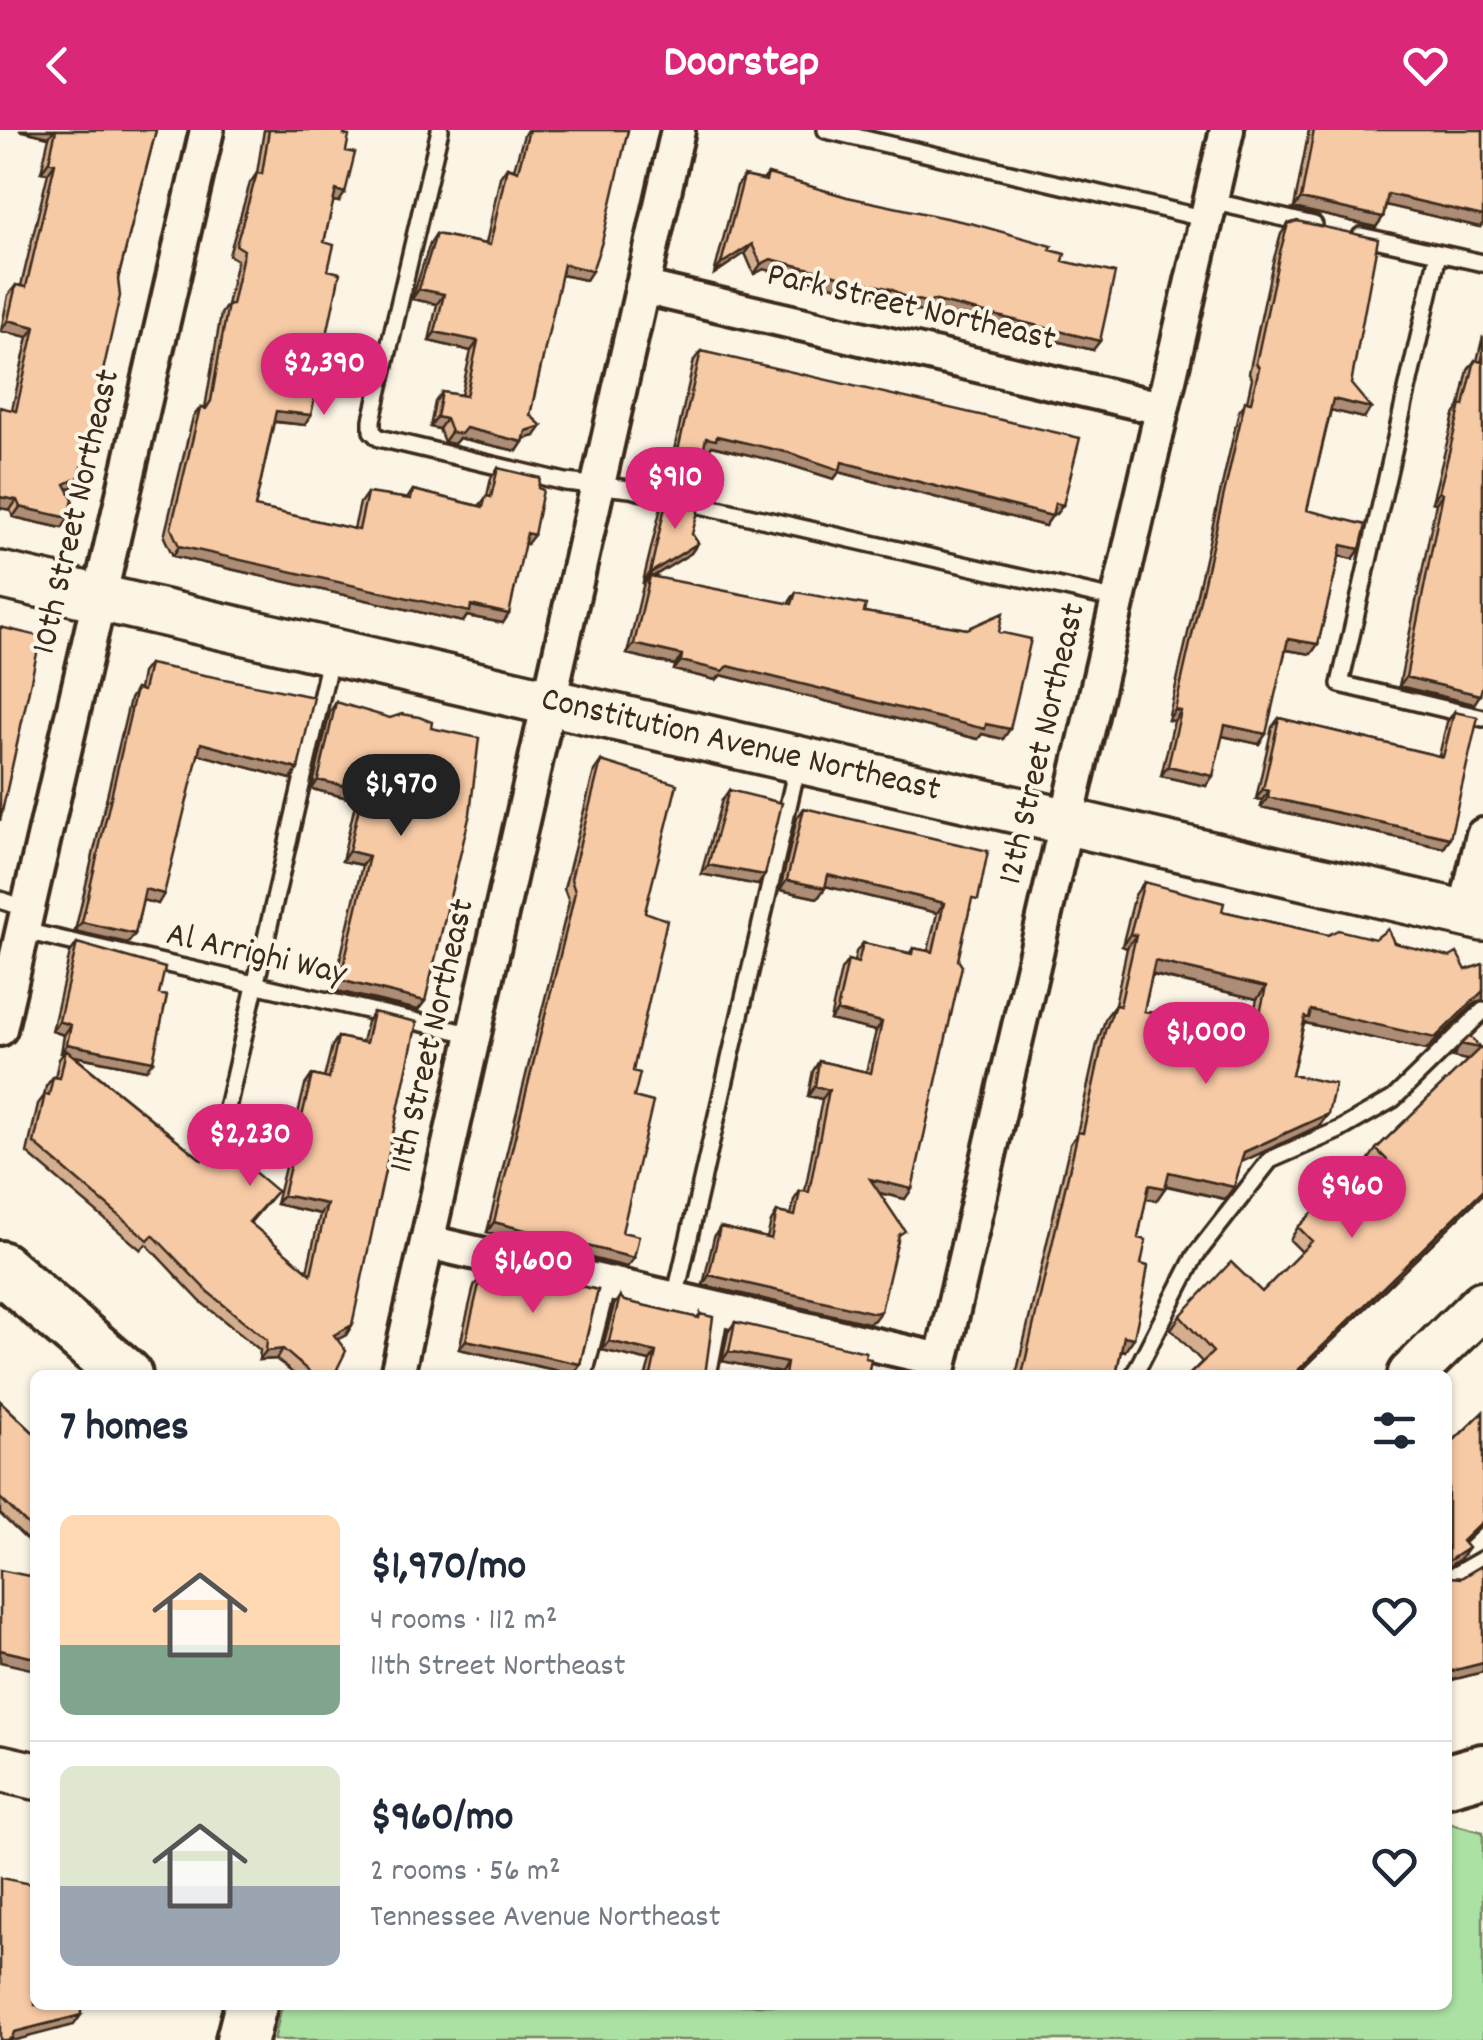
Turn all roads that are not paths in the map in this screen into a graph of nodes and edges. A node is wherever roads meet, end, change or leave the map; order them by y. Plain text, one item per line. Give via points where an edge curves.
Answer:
1 (207, 130) edge
2 (440, 130) edge
3 (678, 130) edge
4 (826, 130) edge
5 (1227, 130) edge
6 (1209, 210) junction
7 (1324, 227) edge
8 (1343, 232) edge
9 (1438, 254) junction
10 (1483, 264) edge
11 (642, 287) junction
12 (1162, 408) junction
13 (596, 488) junction
14 (0, 575) edge
15 (99, 598) junction
16 (1118, 600) junction
17 (332, 651) junction
18 (550, 703) junction
19 (1483, 718) edge
20 (800, 758) junction
21 (1068, 822) junction
22 (1483, 835) edge
23 (18, 913) edge
24 (1474, 915) edge
25 (256, 987) junction
26 (1483, 1012) edge
27 (0, 1029) edge
28 (475, 1036) junction
29 (228, 1108) dead end
30 (428, 1242) junction
31 (0, 1267) edge
32 (608, 1282) junction
33 (675, 1298) junction
34 (1483, 1304) edge
35 (721, 1308) junction
36 (940, 1368) edge
37 (120, 1370) edge
38 (398, 1370) edge
39 (585, 1370) edge
40 (709, 1370) edge
41 (1137, 1370) edge
42 (1416, 1370) edge
43 (1483, 1558) edge
44 (1452, 1577) edge
45 (0, 1768) edge
46 (1483, 1770) edge
47 (30, 1775) edge
48 (1452, 1779) edge
49 (1452, 1800) edge
50 (1483, 1807) edge
51 (250, 2010) edge
52 (242, 2040) edge

1 - 15 street, 10th Street Northeast
2 - 13 lane via 372,431 385,440
3 - 11 street, 11th Street Northeast
4 - 6 lane
5 - 6 street, 12th Street Northeast
6 - 7 lane
6 - 12 street, 12th Street Northeast
8 - 9 lane
9 - 10 lane
9 - 19 lane via 1340,684
11 - 12 street, Park Street Northeast
11 - 13 street, 11th Street Northeast
12 - 16 street, 12th Street Northeast
13 - 16 lane via 630,489
13 - 18 street, 11th Street Northeast
14 - 15 main road, Constitution Avenue Northeast
15 - 17 main road, Constitution Avenue Northeast
15 - 23 street, 10th Street Northeast
16 - 21 street, 12th Street Northeast
17 - 18 main road, Constitution Avenue Northeast
17 - 25 lane
18 - 20 main road, Constitution Avenue Northeast
18 - 28 street, 11th Street Northeast
20 - 21 main road, Constitution Avenue Northeast
20 - 33 lane
21 - 24 main road, Constitution Avenue Northeast
21 - 36 street, 12th Street Northeast
22 - 24 street
23 - 25 lane, Al Arrighi Way
23 - 27 street, 10th Street Northeast
25 - 28 lane, Al Arrighi Way
25 - 29 lane
26 - 41 lane via 1393,1099 1270,1160 1196,1256
28 - 30 street, 11th Street Northeast
30 - 32 street
30 - 38 street, 11th Street Northeast
31 - 37 main road
32 - 33 street
32 - 39 lane
33 - 35 street
34 - 42 main road
35 - 36 street
35 - 40 lane
43 - 44 lane
45 - 47 main road
46 - 48 main road
49 - 50 main road
51 - 52 main road

